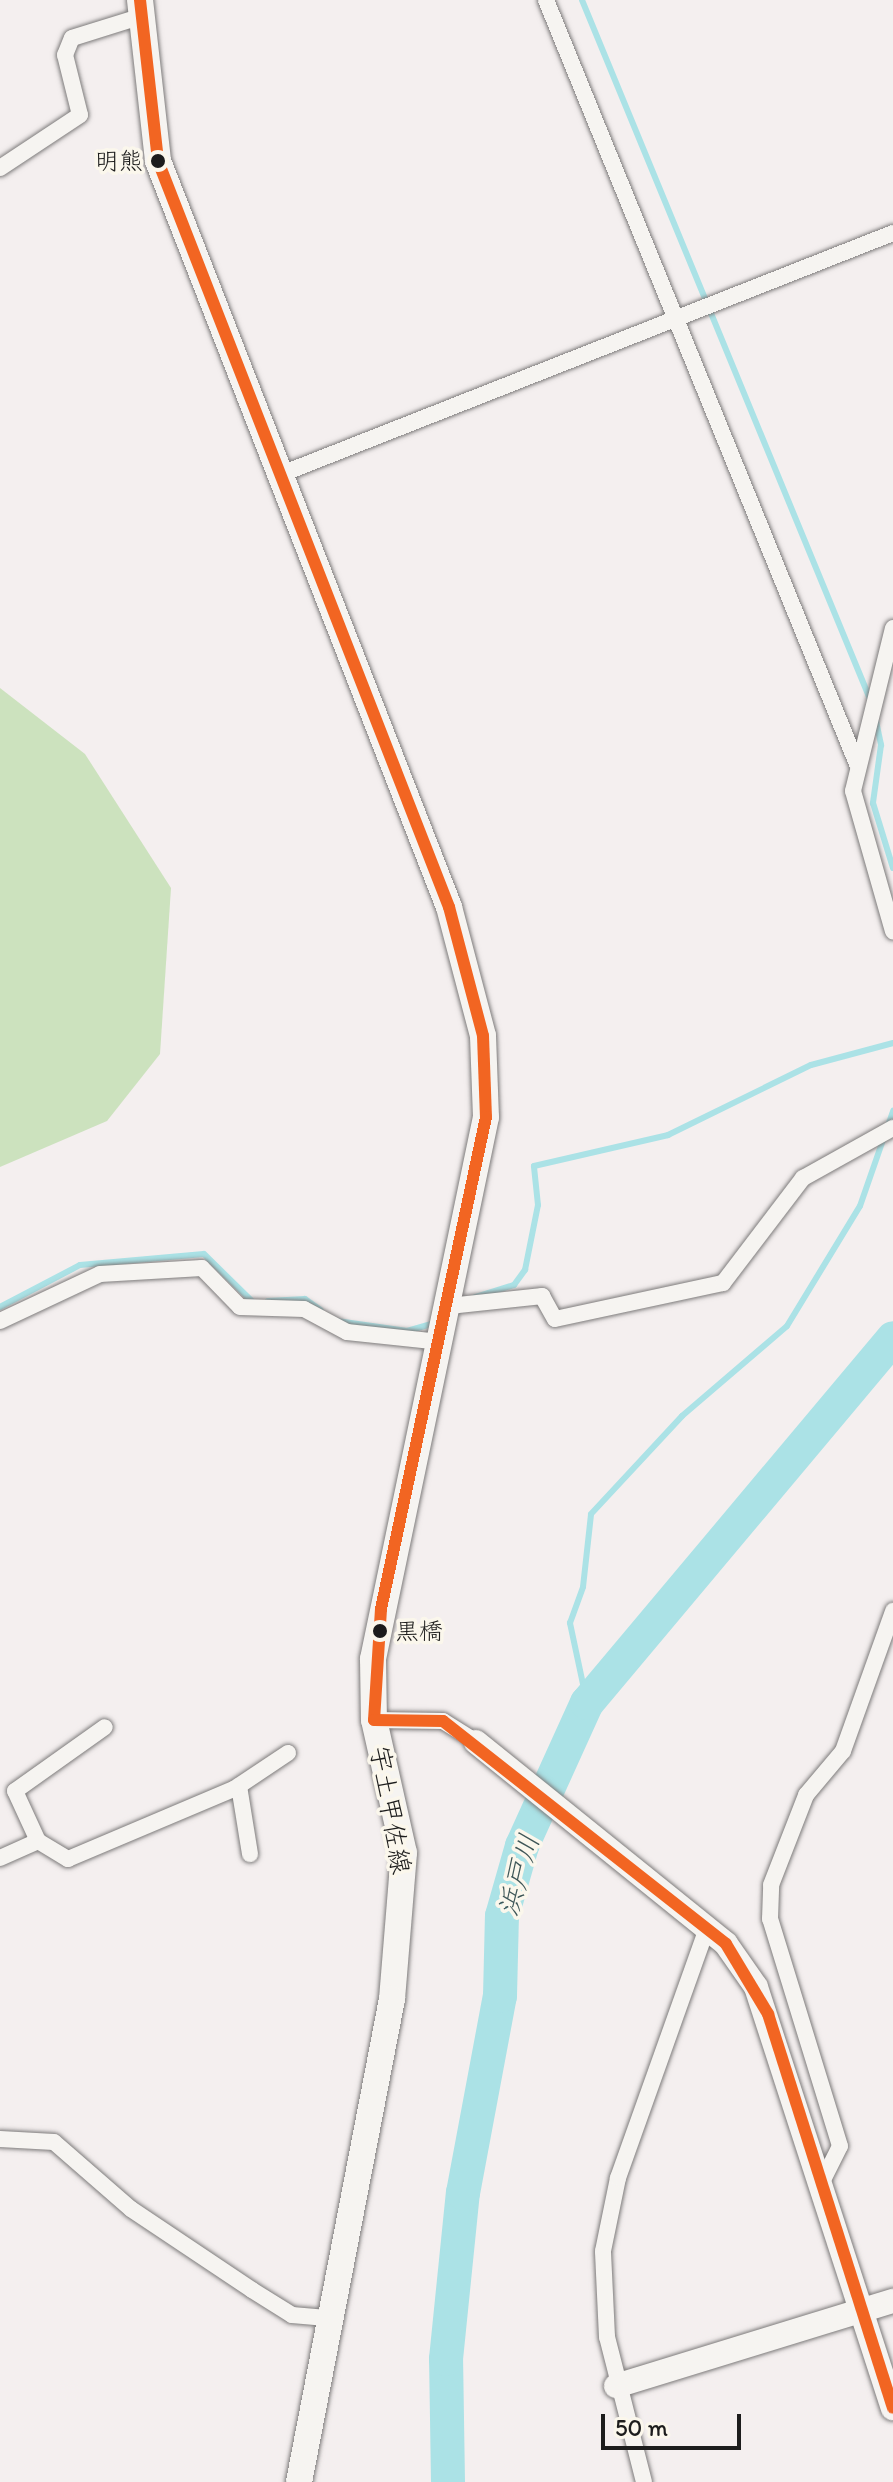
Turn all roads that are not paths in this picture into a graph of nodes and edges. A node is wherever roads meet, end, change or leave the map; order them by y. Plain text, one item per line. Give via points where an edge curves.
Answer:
1 (546, 0) edge
2 (140, 8) edge
3 (0, 168) edge
4 (893, 233) edge
5 (675, 317) junction
6 (279, 475) junction
7 (893, 628) edge
8 (857, 764) junction
9 (893, 931) edge
10 (893, 1128) edge
11 (449, 1306) junction
12 (0, 1321) edge
13 (441, 1342) junction
14 (893, 1611) edge
15 (374, 1720) junction
16 (105, 1727) dead end
17 (476, 1742) joint
18 (288, 1753) dead end
19 (239, 1786) junction
20 (38, 1841) junction
21 (250, 1854) dead end
22 (0, 1858) edge
23 (700, 1923) junction
24 (0, 2139) edge
25 (822, 2182) junction
26 (893, 2301) edge
27 (859, 2312) junction
28 (327, 2318) junction
29 (616, 2386) junction
30 (892, 2400) edge
31 (299, 2482) edge
32 (644, 2482) edge

1 - 5 street
2 - 3 street via 72,38 65,55 80,115
2 - 6 main road, 宇土甲佐線 via 158,161
4 - 5 street
5 - 6 street
5 - 8 street
6 - 11 main road, 宇土甲佐線 via 449,907 483,1036 486,1117
7 - 8 street
8 - 9 street via 859,830
10 - 11 street via 803,1178 723,1283 555,1319 542,1296
11 - 13 main road, 宇土甲佐線
12 - 13 street via 100,1274 202,1268 240,1307 304,1309 347,1332
13 - 15 main road, 宇土甲佐線 via 381,1609
14 - 25 street via 843,1751 806,1795 771,1885 770,1919 840,2146
15 - 17 street via 443,1721
15 - 28 main road, 宇土甲佐線 via 404,1853 404,1903 392,1999
16 - 20 street via 15,1791
17 - 23 street
18 - 19 street
19 - 20 street via 68,1859
19 - 21 street
20 - 22 street
23 - 25 street via 762,2001
23 - 29 street via 618,2178 603,2251
24 - 28 street via 39,2135 54,2142 131,2209 252,2290 292,2315
25 - 27 street
26 - 27 street
27 - 29 street
27 - 30 street
28 - 31 main road, 宇土甲佐線
29 - 32 street

